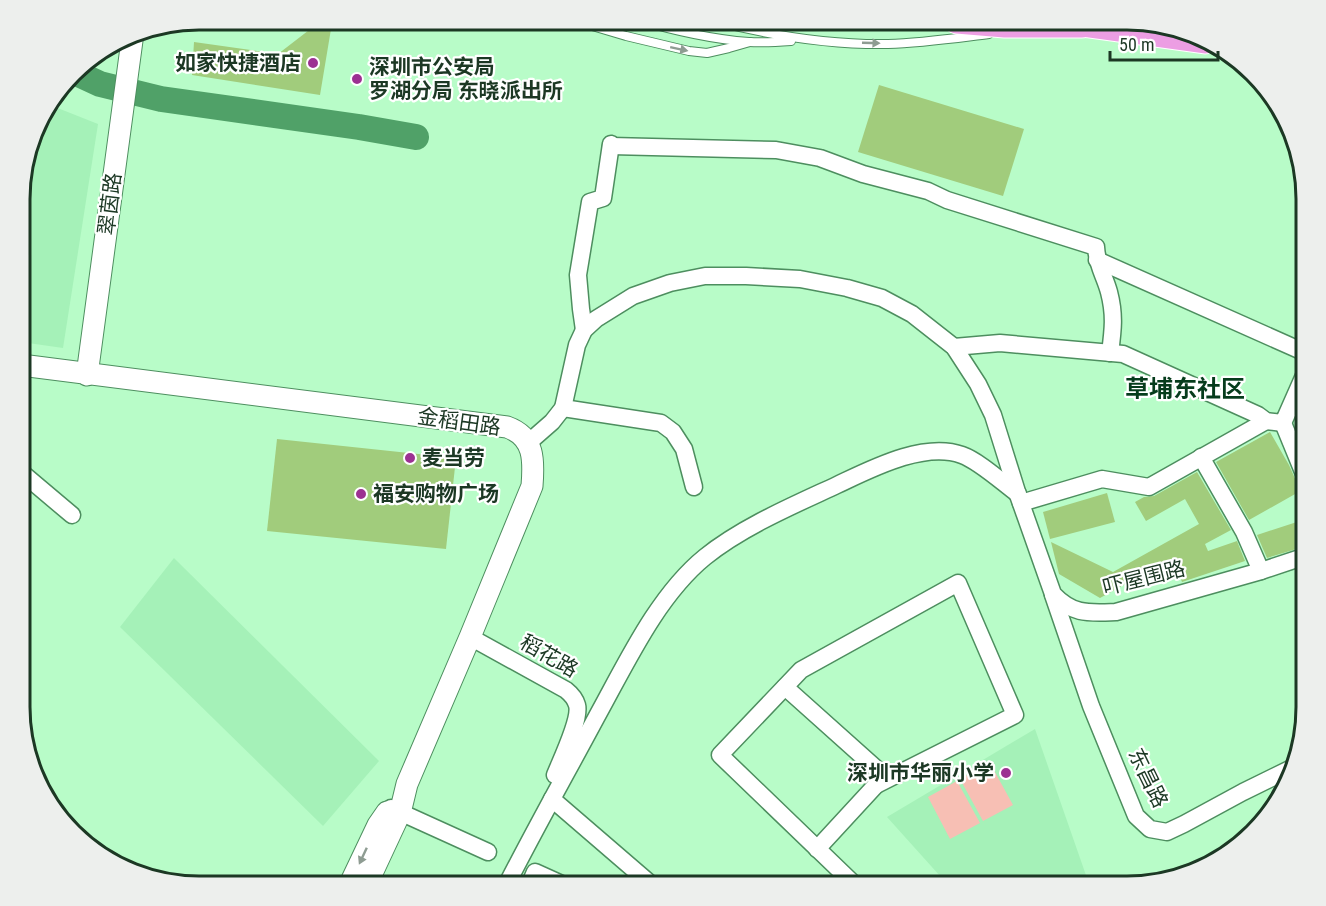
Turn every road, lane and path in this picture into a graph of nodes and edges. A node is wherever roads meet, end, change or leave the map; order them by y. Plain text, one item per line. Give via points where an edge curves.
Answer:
1 (606, 30) edge
2 (672, 30) edge
3 (752, 30) edge
4 (1019, 30) edge
5 (1133, 30) edge
6 (1163, 34) edge
7 (813, 40) junction
8 (750, 42) junction
9 (130, 45) edge
10 (1097, 260) junction
11 (584, 330) junction
12 (954, 347) junction
13 (1296, 349) edge
14 (1110, 353) junction
15 (30, 366) edge
16 (87, 375) junction
17 (1296, 393) edge
18 (563, 408) junction
19 (1266, 421) junction
20 (1283, 423) junction
21 (528, 443) junction
22 (1296, 455) edge
23 (1201, 457) junction
24 (30, 480) edge
25 (694, 487) dead end
26 (1020, 499) junction
27 (72, 515) dead end
28 (1296, 559) edge
29 (1261, 571) junction
30 (1053, 594) junction
31 (470, 637) junction
32 (785, 687) junction
33 (1283, 773) edge
34 (876, 785) junction
35 (552, 799) junction
36 (395, 810) junction
37 (818, 849) junction
38 (488, 852) dead end
39 (354, 876) edge
40 (370, 876) edge
41 (511, 876) edge
42 (641, 876) edge
43 (846, 876) edge

1 -> 8 lane via 689,51 707,52
2 - 8 lane
3 - 7 lane
7 -> 4 lane via 899,43
5 - 6 highway
7 - 8 lane
9 - 16 street, 翠茵路
10 - 11 street via 1096,247 820,158 776,150 611,145 603,198 590,202 579,275
10 - 13 street
10 - 14 street via 1114,321
11 - 12 street via 633,296 670,283 705,276 746,276 800,279 882,298 912,314
11 - 18 street
12 - 14 street via 1000,343
12 - 26 street via 993,415
14 - 19 street via 1123,354
15 - 16 street, 金稻田路
16 - 21 street, 金稻田路 via 507,428
17 - 20 street
18 - 21 street
18 - 25 street via 661,423 673,432 684,449
19 - 20 street
19 - 23 street
20 - 22 street
21 - 31 street, 金稻田路 via 533,460 532,486
23 - 26 street via 1149,487 1102,479
23 - 29 street via 1244,532
24 - 27 street
26 - 30 street
26 - 35 street via 963,455 918,452 872,469 738,534 705,557 679,583 646,628
28 - 29 street, 吓屋围路
29 - 30 street, 吓屋围路 via 1116,612 1073,610
30 - 33 street, 东昌路 via 1136,816 1150,829 1167,832
31 - 35 street, 稻花路 via 574,696 578,707 575,724 553,781
31 - 36 street, 金稻田路
32 - 34 street via 880,772
32 - 34 street via 801,670 958,583 1015,715
32 - 37 street via 720,755
34 - 37 street
35 - 41 street
35 - 42 street
36 - 38 street
36 -> 39 street, 金稻田路 via 378,825
36 - 40 street, 金稻田路
37 - 43 street

